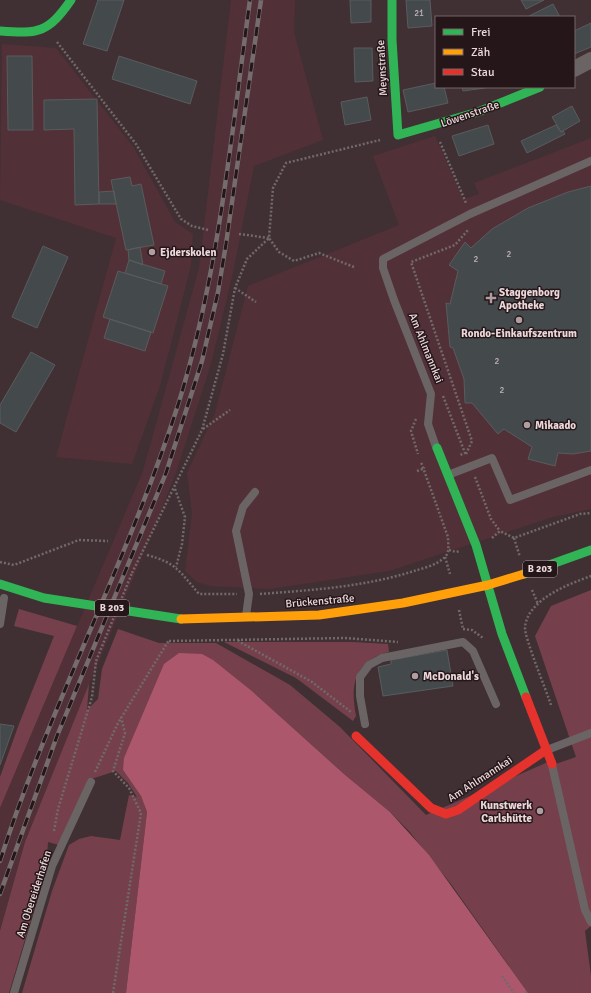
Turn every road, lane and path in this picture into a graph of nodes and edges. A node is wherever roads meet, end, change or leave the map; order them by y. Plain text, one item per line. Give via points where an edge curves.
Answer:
1 (71, 0) edge
2 (392, 0) edge
3 (47, 29) junction
4 (0, 31) edge
5 (591, 60) edge
6 (575, 68) edge
7 (538, 88) edge
8 (434, 126) junction
9 (398, 135) junction
10 (591, 160) edge
11 (470, 214) junction
12 (208, 230) dead end
13 (239, 234) dead end
14 (269, 238) junction
15 (354, 266) dead end
16 (236, 288) junction
17 (256, 302) dead end
18 (442, 393) dead end
19 (230, 410) dead end
20 (202, 430) junction
21 (411, 431) dead end
22 (437, 448) joint
23 (465, 453) junction
24 (470, 466) junction
25 (591, 470) edge
26 (447, 475) junction
27 (174, 489) junction
28 (255, 492) dead end
29 (591, 512) edge
30 (500, 531) junction
31 (108, 541) dead end
32 (476, 545) junction
33 (449, 550) junction
34 (591, 550) edge
35 (147, 555) dead end
36 (0, 562) edge
37 (176, 567) junction
38 (591, 576) edge
39 (0, 584) edge
40 (488, 585) junction
41 (249, 594) junction
42 (2, 598) edge
43 (44, 598) junction
44 (246, 618) junction
45 (0, 624) edge
46 (525, 627) dead end
47 (456, 631) dead end
48 (238, 640) junction
49 (400, 642) dead end
50 (487, 643) dead end
51 (496, 704) dead end
52 (121, 717) junction
53 (365, 724) joint
54 (591, 733) edge
55 (356, 736) dead end
56 (546, 750) junction
57 (552, 764) joint
58 (91, 782) joint
59 (53, 835) dead end
60 (591, 922) edge
61 (502, 976) dead end
62 (14, 993) edge
63 (113, 993) edge
64 (514, 993) edge

1 - 3 street via 59,19
2 - 9 street, Meynstraße
3 - 4 street via 29,33
3 - 12 path via 136,144 181,219 192,226
5 - 6 street
7 - 8 street, Löwenstraße via 478,112
8 - 9 street, Löwenstraße
8 - 11 path
9 - 14 path via 286,163 273,188
10 - 11 lane
11 - 22 lane, Am Ahlmannkai via 383,259 383,268 394,300 431,394 428,424
11 - 23 path via 472,223 455,245 411,262 472,440
13 - 14 path
14 - 15 path via 279,252 294,261 319,253
14 - 16 path via 247,259
16 - 17 path
16 - 20 path via 223,354
18 - 23 path
19 - 20 path
20 - 27 path
21 - 33 path via 448,537
22 - 26 street
23 - 24 path
24 - 25 lane via 492,458 510,500
24 - 26 lane
24 - 30 path via 492,519
26 - 32 street
27 - 37 path via 185,517
27 - 59 path, bridge via 132,573 96,661 92,697 58,809
28 - 41 lane via 243,507 236,531
29 - 30 path via 514,538
30 - 32 path via 489,540
31 - 36 path via 79,540 14,565
32 - 33 path via 456,552
32 - 40 street
33 - 41 path via 445,557 426,568 393,578 328,589
34 - 40 street, Brückenstraße / B 203
35 - 37 path via 165,560
37 - 41 path via 199,594
38 - 46 path via 550,595 531,612
39 - 43 street, Brückenstraße / B 203
40 - 44 street, Brückenstraße / B 203 via 403,603 319,615
40 - 56 street via 502,634
41 - 44 lane
42 - 43 street, Brückenstraße / B 203
42 - 45 lane
43 - 44 street, Brückenstraße / B 203 via 179,619
47 - 50 path via 472,630
48 - 49 path via 345,638
48 - 52 path via 168,641
48 - 53 path via 312,682
51 - 53 lane via 474,651 463,642 382,658 369,666 360,677 360,696
52 - 58 path
52 - 63 path via 125,733 113,771 129,788 141,813
54 - 56 lane
55 - 56 street, Am Ahlmannkai via 431,808 446,814 458,810
56 - 57 street
57 - 60 lane via 585,910
58 - 62 lane, Am Obereiderhafen via 52,866
61 - 64 path

